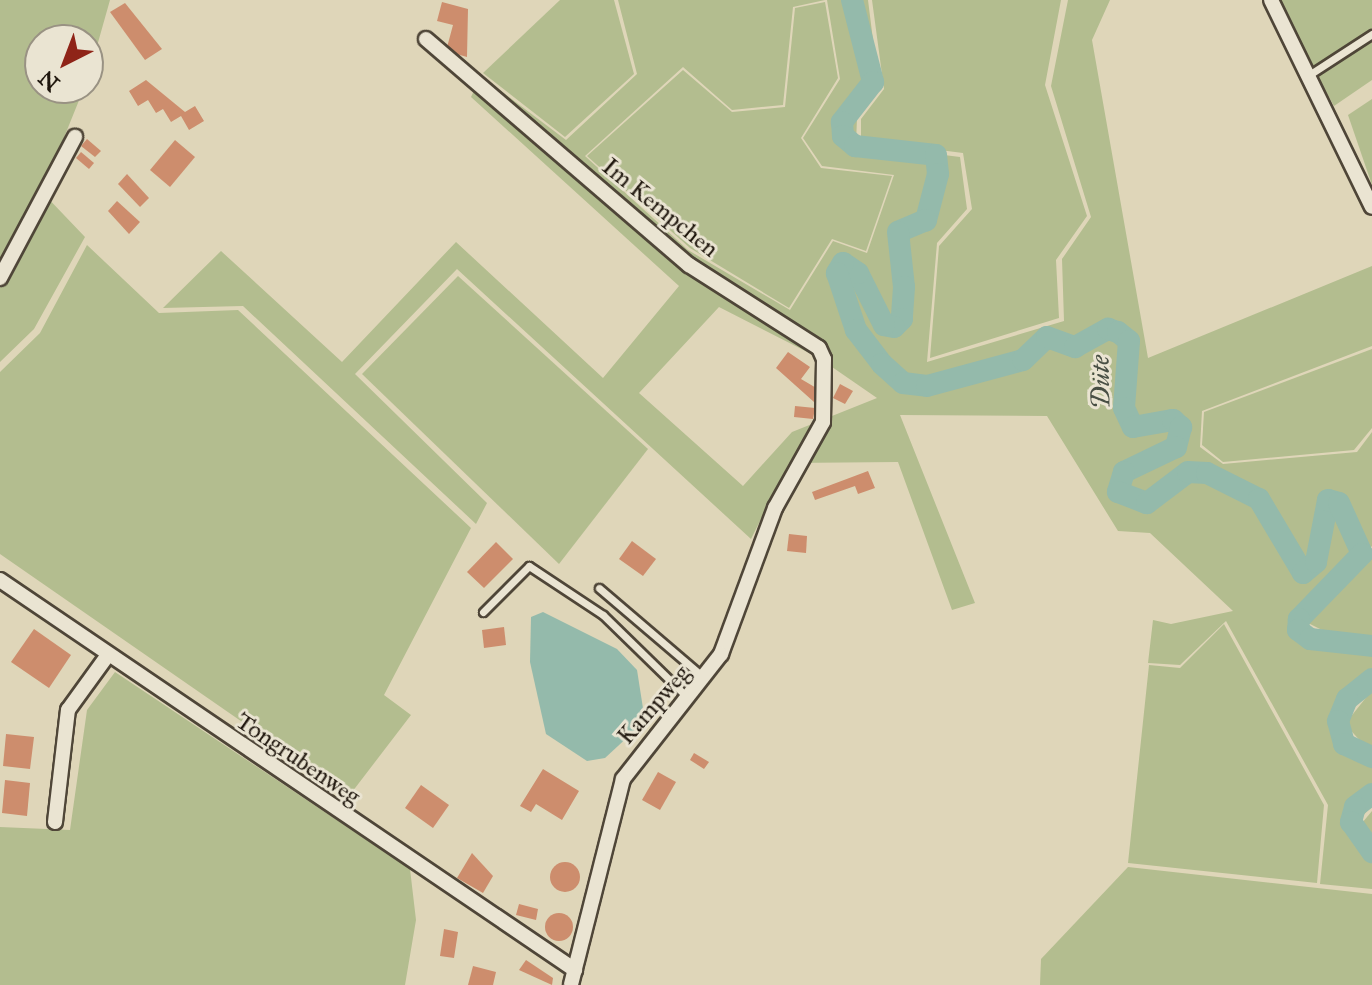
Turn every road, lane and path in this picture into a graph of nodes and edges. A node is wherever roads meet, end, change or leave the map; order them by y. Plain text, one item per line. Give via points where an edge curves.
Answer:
1 (1271, 0) edge
2 (1372, 34) edge
3 (426, 39) dead end
4 (1312, 73) junction
5 (75, 137) dead end
6 (1372, 207) edge
7 (0, 278) edge
8 (823, 422) joint
9 (0, 580) edge
10 (599, 588) dead end
11 (483, 612) dead end
12 (108, 655) junction
13 (707, 680) junction
14 (690, 700) junction
15 (55, 822) dead end
16 (575, 970) junction
17 (571, 985) edge

1 - 4 street
2 - 4 lane
3 - 8 street, Im Kempchen via 689,265 819,348 827,395
4 - 6 street
5 - 7 street
8 - 13 street, Kampweg via 775,508
9 - 12 street, Tongrubenweg
10 - 13 lane
11 - 14 lane via 529,566 603,615
12 - 15 street via 68,710
12 - 16 street, Tongrubenweg
13 - 14 street, Kampweg
14 - 16 street, Kampweg via 623,779
16 - 17 street, Kampweg

